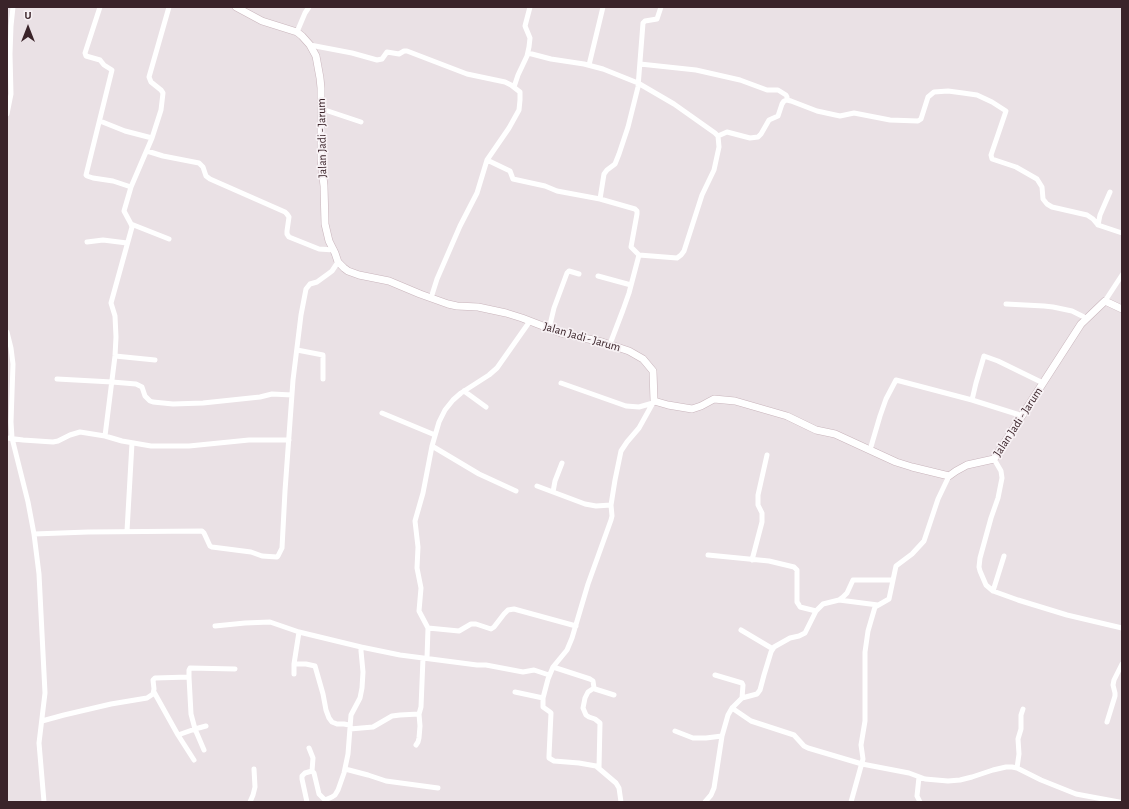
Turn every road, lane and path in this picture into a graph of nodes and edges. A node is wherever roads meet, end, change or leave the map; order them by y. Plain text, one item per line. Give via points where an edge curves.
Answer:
1 (13, 7) edge
2 (100, 7) edge
3 (169, 7) edge
4 (236, 7) edge
5 (309, 7) edge
6 (530, 7) edge
7 (603, 7) edge
8 (662, 7) edge
9 (297, 32) junction
10 (310, 45) junction
11 (528, 53) junction
12 (640, 64) junction
13 (589, 65) junction
14 (638, 83) junction
15 (514, 87) junction
16 (787, 100) junction
17 (322, 109) junction
18 (7, 114) edge
19 (100, 121) junction
20 (361, 122) dead end
21 (718, 136) junction
22 (152, 138) junction
23 (147, 151) junction
24 (487, 160) junction
25 (131, 187) junction
26 (1110, 192) dead end
27 (600, 199) junction
28 (132, 224) junction
29 (1098, 225) junction
30 (1122, 233) edge
31 (169, 239) dead end
32 (87, 242) dead end
33 (127, 243) junction
34 (334, 250) junction
35 (639, 255) junction
36 (338, 262) junction
37 (579, 274) dead end
38 (1122, 275) edge
39 (598, 276) dead end
40 (631, 285) junction
41 (431, 298) junction
42 (1105, 301) junction
43 (1006, 304) dead end
44 (1122, 309) edge
45 (1086, 318) junction
46 (530, 321) junction
47 (549, 329) junction
48 (7, 332) edge
49 (610, 344) junction
50 (297, 350) junction
51 (115, 356) junction
52 (155, 360) dead end
53 (323, 378) dead end
54 (57, 379) dead end
55 (112, 382) junction
56 (561, 383) dead end
57 (1043, 383) junction
58 (464, 391) junction
59 (292, 395) junction
60 (972, 400) junction
61 (654, 402) junction
62 (486, 407) dead end
63 (382, 413) dead end
64 (1023, 416) junction
65 (435, 435) junction
66 (105, 436) junction
67 (10, 438) edge
68 (289, 440) junction
69 (132, 443) junction
70 (432, 446) junction
71 (870, 450) junction
72 (768, 455) dead end
73 (994, 460) junction
74 (562, 464) dead end
75 (949, 476) junction
76 (537, 486) dead end
77 (516, 491) dead end
78 (553, 492) junction
79 (611, 505) junction
80 (127, 532) junction
81 (34, 534) junction
82 (708, 555) dead end
83 (1004, 556) dead end
84 (752, 560) junction
85 (893, 580) junction
86 (992, 591) junction
87 (839, 600) junction
88 (878, 605) junction
89 (816, 611) junction
90 (215, 626) dead end
91 (576, 626) junction
92 (428, 628) junction
93 (1122, 628) edge
94 (741, 630) dead end
95 (300, 632) junction
96 (361, 647) junction
97 (773, 649) junction
98 (425, 658) junction
99 (294, 664) junction
100 (1122, 664) edge
101 (553, 667) junction
102 (235, 669) dead end
103 (294, 674) dead end
104 (550, 675) junction
105 (716, 675) dead end
106 (189, 677) junction
107 (594, 688) junction
108 (154, 692) junction
109 (515, 692) dead end
110 (614, 695) dead end
111 (543, 698) junction
112 (742, 698) junction
113 (732, 708) junction
114 (1023, 709) dead end
115 (419, 714) junction
116 (42, 721) junction
117 (1107, 722) dead end
118 (206, 726) dead end
119 (350, 728) junction
120 (195, 729) junction
121 (675, 731) dead end
122 (178, 735) junction
123 (722, 736) junction
124 (416, 745) dead end
125 (309, 748) dead end
126 (204, 750) dead end
127 (194, 760) dead end
128 (862, 764) junction
129 (599, 768) junction
130 (1017, 768) junction
131 (254, 769) dead end
132 (344, 769) junction
133 (312, 772) junction
134 (919, 777) junction
135 (438, 788) dead end
136 (332, 800) edge
137 (324, 801) edge
138 (707, 801) edge
139 (44, 802) edge
140 (250, 802) edge
141 (306, 802) edge
142 (621, 802) edge
143 (851, 802) edge
144 (920, 802) edge
145 (1119, 802) edge

1 - 18 street via 11,94
2 - 19 street via 85,53 86,56 100,60 112,70
3 - 22 street via 149,77 163,93 161,110
4 - 9 street, Jalan Jadi - Jarum via 262,21
5 - 9 street
6 - 11 street via 525,26 530,38
7 - 13 street
8 - 12 street via 657,19 643,23
9 - 10 street, Jalan Jadi - Jarum
10 - 15 street via 377,60 382,60 387,52 399,54 407,51 459,71 505,82
10 - 17 street, Jalan Jadi - Jarum via 316,56 319,71
11 - 13 street
11 - 15 street
12 - 14 street
12 - 16 street via 696,70 740,80 767,90 778,90 786,95
13 - 14 street
14 - 21 street via 674,104
14 - 27 street via 621,149 615,164 604,174
15 - 24 street via 520,92 519,110
16 - 21 street via 782,104 778,116 770,119 758,137 750,138 727,132
16 - 29 street via 840,116 854,114 890,120 918,121 928,97 934,92 963,92 992,102 1006,111 991,155 992,159 1016,167 1037,179 1047,204 1087,215
17 - 20 street
17 - 34 street, Jalan Jadi - Jarum via 320,159 325,224
19 - 22 street
19 - 25 street via 86,175
21 - 35 street via 718,154 714,170 702,195 684,251 677,258
22 - 23 street
23 - 25 street
23 - 34 street via 200,163 210,179 288,214 286,231 289,237 319,249
24 - 27 street via 510,172 513,179
24 - 41 street via 477,193 460,226
25 - 28 street via 124,211
26 - 29 street
27 - 35 street via 636,210 631,247
28 - 31 street
28 - 33 street
29 - 30 street
32 - 33 street via 103,240
33 - 51 street via 111,303 116,316
34 - 36 street, Jalan Jadi - Jarum
35 - 40 street
36 - 41 street, Jalan Jadi - Jarum via 348,271 389,281
36 - 50 street via 332,271 307,286
37 - 47 street via 566,273
38 - 42 street
39 - 40 street
40 - 49 street
41 - 46 street, Jalan Jadi - Jarum via 457,306 506,313
42 - 44 street
42 - 45 street, Jalan Jadi - Jarum
43 - 45 street via 1053,307
45 - 57 street, Jalan Jadi - Jarum
46 - 47 street, Jalan Jadi - Jarum
46 - 58 street via 496,368
47 - 49 street, Jalan Jadi - Jarum
48 - 67 street via 12,364
49 - 61 street, Jalan Jadi - Jarum via 629,351 643,360 653,371
50 - 53 street via 323,355
50 - 59 street
51 - 52 street
51 - 55 street
54 - 55 street
55 - 59 street via 140,385 150,401 173,404 203,403 272,394
55 - 66 street
56 - 61 street via 626,406 639,407
57 - 60 street via 984,356
57 - 64 street, Jalan Jadi - Jarum
58 - 62 street
58 - 65 street via 445,410
59 - 68 street
60 - 64 street
60 - 71 street via 896,380 886,398
61 - 71 street via 692,408 714,399 735,401 787,416
61 - 79 street via 639,428 621,451
63 - 65 street
64 - 73 street, Jalan Jadi - Jarum
65 - 70 street
66 - 67 street via 80,432 53,442
66 - 69 street
67 - 81 street via 24,485
68 - 69 street via 249,440 162,447
68 - 80 street via 282,548 278,557 214,548 202,532
69 - 80 street
70 - 77 street via 479,474
70 - 92 street via 415,521 417,568 421,588 420,611
71 - 75 street via 896,462
72 - 84 street via 758,495 762,522
73 - 75 street, Jalan Jadi - Jarum via 967,466
73 - 86 street via 1002,475 1002,482 979,567 986,585
74 - 78 street
75 - 85 street via 938,499 924,541 896,566
76 - 78 street
78 - 79 street via 585,504
79 - 91 street via 612,518
80 - 81 street
81 - 116 street via 46,693
82 - 84 street
83 - 86 street
84 - 89 street via 794,567 797,570 797,602 800,607
85 - 87 street via 853,580 847,593
85 - 88 street via 889,599
86 - 93 street via 1072,616
87 - 88 street
87 - 89 street via 823,604
88 - 128 street via 866,644 866,714 861,745
89 - 97 street via 805,633 790,638
90 - 95 street via 270,622
91 - 92 street via 508,610 491,629 476,624 459,631
91 - 101 street via 567,650
92 - 98 street
94 - 97 street
95 - 96 street
95 - 99 street
96 - 98 street
96 - 119 street via 362,688 352,714
97 - 112 street via 760,690 757,694
98 - 104 street via 523,672 536,670
98 - 115 street
99 - 103 street
99 - 119 street via 315,666 329,718 332,722 348,725
100 - 117 street via 1114,680 1115,696
101 - 104 street
101 - 107 street via 590,679
102 - 106 street via 190,668
104 - 111 street
105 - 112 street via 742,683
106 - 108 street via 155,678
106 - 120 street via 191,714
107 - 110 street
107 - 129 street via 588,692 583,708 586,715 600,723
108 - 116 street via 147,698 104,705
108 - 122 street
109 - 111 street
111 - 129 street via 543,707 552,714 549,758 590,764
112 - 113 street
113 - 123 street
113 - 128 street via 751,721 794,735 808,748
114 - 130 street
115 - 119 street via 392,716 373,727
115 - 124 street via 419,740
116 - 139 street via 39,743
118 - 120 street
119 - 132 street
120 - 122 street
120 - 126 street
121 - 123 street via 693,738
122 - 127 street
123 - 138 street via 714,788
125 - 133 street via 313,758
128 - 134 street via 898,770
128 - 143 street
129 - 142 street via 616,783
130 - 134 street via 1006,767 953,781
130 - 145 street via 1076,794
131 - 140 street via 255,787
132 - 135 street via 392,782
132 - 136 street
133 - 137 street
133 - 141 street via 305,773 302,778
134 - 144 street via 917,796
136 - 137 street

